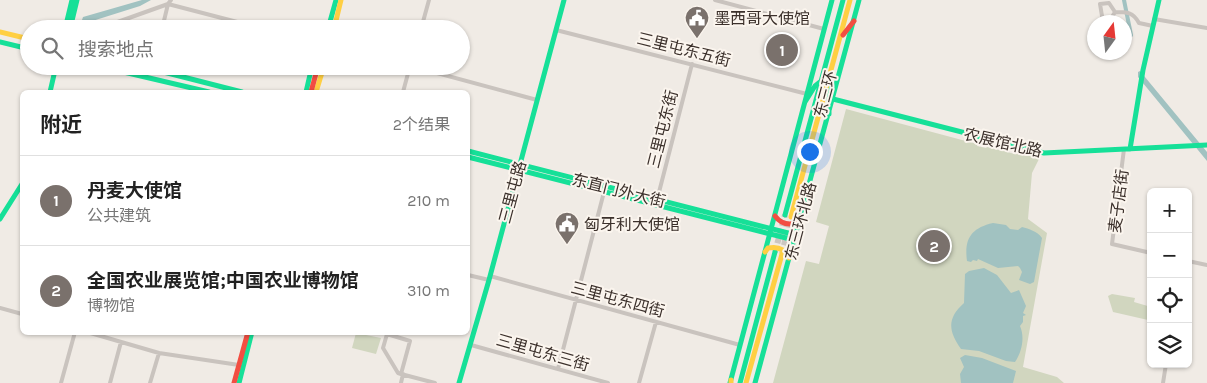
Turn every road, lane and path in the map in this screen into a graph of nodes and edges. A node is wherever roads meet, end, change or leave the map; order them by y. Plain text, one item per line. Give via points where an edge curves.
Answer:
1 (72, 0) edge
2 (77, 0) edge
3 (336, 0) edge
4 (341, 0) edge
5 (428, 0) edge
6 (563, 0) edge
7 (715, 0) edge
8 (832, 0) edge
9 (843, 0) edge
10 (850, 0) edge
11 (859, 0) edge
12 (1159, 0) edge
13 (169, 2) edge
14 (1115, 12) junction
15 (1102, 15) edge
16 (1113, 15) edge
17 (1154, 19) junction
18 (67, 20) edge
19 (72, 20) edge
20 (122, 20) edge
21 (164, 20) edge
22 (232, 20) edge
23 (330, 20) edge
24 (336, 20) edge
25 (423, 20) edge
26 (854, 21) junction
27 (1153, 26) junction
28 (1207, 28) edge
29 (824, 29) junction
30 (556, 30) junction
31 (0, 32) edge
32 (20, 37) edge
33 (840, 38) junction
34 (0, 42) edge
35 (20, 47) edge
36 (692, 64) junction
37 (54, 75) edge
38 (136, 75) edge
39 (178, 75) edge
40 (310, 75) edge
41 (315, 75) edge
42 (321, 75) edge
43 (408, 75) edge
44 (444, 75) edge
45 (829, 78) junction
46 (821, 82) junction
47 (50, 90) edge
48 (200, 90) edge
49 (234, 90) edge
50 (306, 90) edge
51 (311, 90) edge
52 (317, 90) edge
53 (404, 90) edge
54 (807, 94) junction
55 (833, 99) junction
56 (537, 100) junction
57 (805, 102) junction
58 (829, 114) junction
59 (1205, 145) edge
60 (1127, 149) junction
61 (470, 152) edge
62 (470, 157) edge
63 (518, 167) junction
64 (20, 187) edge
65 (604, 192) junction
66 (657, 200) junction
67 (775, 216) junction
68 (0, 219) edge
69 (799, 222) junction
70 (770, 231) junction
71 (795, 238) junction
72 (775, 252) tunnel mouth
73 (1147, 252) edge
74 (764, 254) junction
75 (782, 254) tunnel mouth
76 (789, 261) junction
77 (1192, 262) edge
78 (1207, 265) edge
79 (470, 275) edge
80 (489, 278) junction
81 (576, 300) junction
82 (0, 308) edge
83 (20, 313) edge
84 (656, 322) junction
85 (74, 335) edge
86 (97, 335) edge
87 (247, 335) edge
88 (251, 335) edge
89 (386, 335) edge
90 (392, 335) edge
91 (121, 342) junction
92 (471, 345) junction
93 (740, 345) junction
94 (159, 353) junction
95 (239, 366) junction
96 (1165, 368) edge
97 (558, 369) junction
98 (402, 374) junction
99 (731, 382) edge
100 (62, 383) edge
101 (110, 383) edge
102 (150, 383) edge
103 (234, 383) edge
104 (239, 383) edge
105 (401, 383) edge
106 (435, 383) edge
107 (459, 383) edge
108 (608, 383) edge
109 (639, 383) edge
110 (740, 383) edge
111 (746, 383) edge
112 (755, 383) edge
113 (1163, 383) edge

1 - 18 main road
2 - 19 main road
3 - 23 main road
4 - 24 main road
5 - 25 street
6 - 30 main road, 三里屯路
7 - 29 street
8 - 29 main road, 东三环北路
9 - 46 main road, 东三环
10 - 33 main road, 东三环
11 - 26 main road, 东三环北路
12 - 17 main road
13 - 20 street
13 - 21 street
13 - 22 street
14 - 15 street via 1109,4 1100,4
14 - 16 street
14 - 27 street via 1126,12 1134,15 1139,23
17 - 27 main road
17 - 28 street
26 - 33 main road
26 - 55 main road, 东三环北路
27 - 60 main road, 麦子店街
29 - 54 main road, 东三环北路
30 - 36 street, 三里屯东五街
30 - 56 main road, 三里屯路
31 - 32 main road
33 - 45 main road, 东三环
34 - 35 main road
36 - 54 street, 三里屯东五街
36 - 66 street, 三里屯东街
37 - 47 main road
38 - 48 main road
39 - 49 main road
40 - 50 main road
41 - 51 main road
42 - 52 main road
43 - 53 street
44 - 56 street
45 - 46 main road, 东三环 via 788,216
45 - 58 main road
46 - 57 main road
54 - 57 main road, 东三环北路
55 - 58 main road, 东三环北路
55 - 60 main road, 农展馆北路 via 1044,153
56 - 63 main road, 三里屯路
57 - 67 main road, 东三环北路
58 - 69 main road, 东三环北路
59 - 60 main road, 农展馆北路
60 - 73 street, 麦子店街 via 1112,244
61 - 63 main road, 东直门外大街
62 - 63 main road, 东直门外大街
63 - 65 main road, 东直门外大街
63 - 66 main road, 东直门外大街
63 - 80 main road, 三里屯路
64 - 68 main road
65 - 70 main road, 东直门外大街
65 - 81 street
66 - 70 main road, 东直门外大街
67 - 69 main road via 784,224
67 - 70 main road, 东三环北路
69 - 71 main road, 东三环北路
70 - 71 main road
70 - 74 main road, 东三环北路
71 - 76 main road, 东三环北路
72 - 110 main road
74 - 76 main road via 768,248 778,248 786,252
74 - 93 main road, 东三环北路
75 - 111 main road
76 - 112 main road, 东三环北路
77 - 78 street
79 - 80 street, 三里屯东四街
80 - 81 street, 三里屯东四街
80 - 92 main road, 三里屯路
81 - 84 street, 三里屯东四街
81 - 97 street
82 - 83 street
84 - 93 street, 三里屯东四街
84 - 109 street
85 - 100 street
86 - 91 street
87 - 95 main road
88 - 104 main road
89 - 98 street via 383,348 398,373
90 - 98 street via 410,341
91 - 94 street
91 - 101 street
92 - 97 street, 三里屯东三街
92 - 107 main road, 三里屯路
93 - 99 main road, 东三环北路
94 - 95 street
94 - 102 street
95 - 103 main road
96 - 113 street
97 - 108 street, 三里屯东三街
98 - 105 street
98 - 106 street

